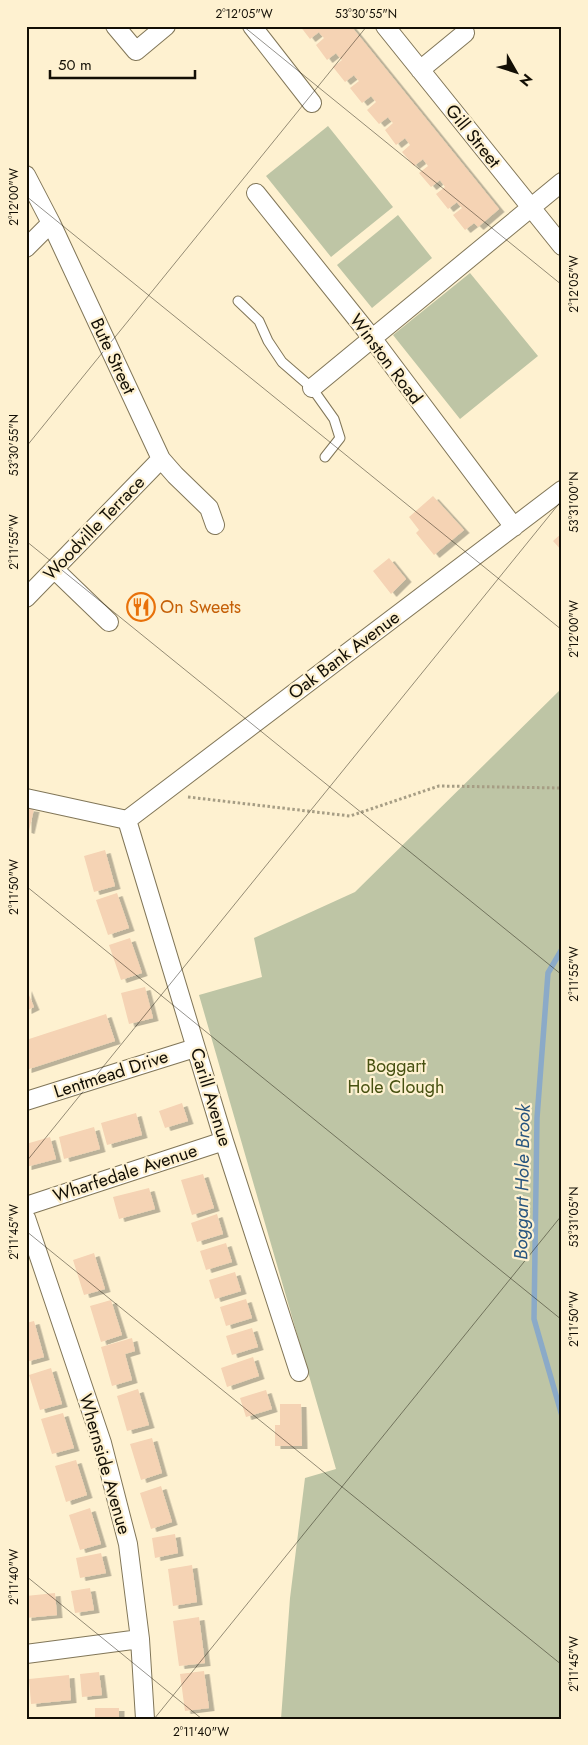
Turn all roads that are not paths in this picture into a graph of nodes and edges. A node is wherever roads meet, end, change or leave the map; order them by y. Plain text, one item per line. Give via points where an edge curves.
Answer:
1 (115, 26) edge
2 (166, 26) edge
3 (252, 26) edge
4 (385, 26) edge
5 (465, 33) dead end
6 (420, 70) junction
7 (312, 103) dead end
8 (26, 175) edge
9 (562, 182) edge
10 (256, 193) dead end
11 (531, 208) junction
12 (51, 223) junction
13 (562, 246) edge
14 (26, 248) edge
15 (238, 301) dead end
16 (372, 338) junction
17 (312, 388) junction
18 (325, 457) dead end
19 (161, 459) junction
20 (562, 490) edge
21 (215, 525) dead end
22 (514, 527) junction
23 (54, 569) junction
24 (29, 590) edge
25 (109, 622) dead end
26 (26, 798) edge
27 (127, 820) junction
28 (196, 1048) junction
29 (26, 1101) edge
30 (224, 1141) junction
31 (26, 1206) edge
32 (26, 1218) edge
33 (299, 1372) dead end
34 (140, 1639) junction
35 (26, 1654) edge
36 (145, 1719) edge

1 - 2 street via 136,51
3 - 7 street
4 - 6 street, Gill Street
5 - 6 street
6 - 11 street, Gill Street
8 - 12 street, Bute Street
9 - 11 street
10 - 16 street, Winston Road
11 - 13 street, Gill Street
11 - 16 street
12 - 14 street
12 - 19 street, Bute Street
15 - 17 lane via 259,321 282,362
16 - 17 street
16 - 22 street, Winston Road
17 - 18 lane via 334,419 340,438
19 - 21 street, Bute Street via 209,508
19 - 23 street, Woodville Terrace
20 - 22 street, Oak Bank Avenue
22 - 27 street, Oak Bank Avenue
23 - 24 street, Woodville Terrace
23 - 25 street
26 - 27 street
27 - 28 street, Carill Avenue
28 - 29 street, Lentmead Drive
28 - 30 street, Carill Avenue
30 - 31 street, Wharfedale Avenue
30 - 33 street, Carill Avenue
32 - 34 street, Whernside Avenue via 102,1442 128,1544
34 - 35 street
34 - 36 street, Whernside Avenue

